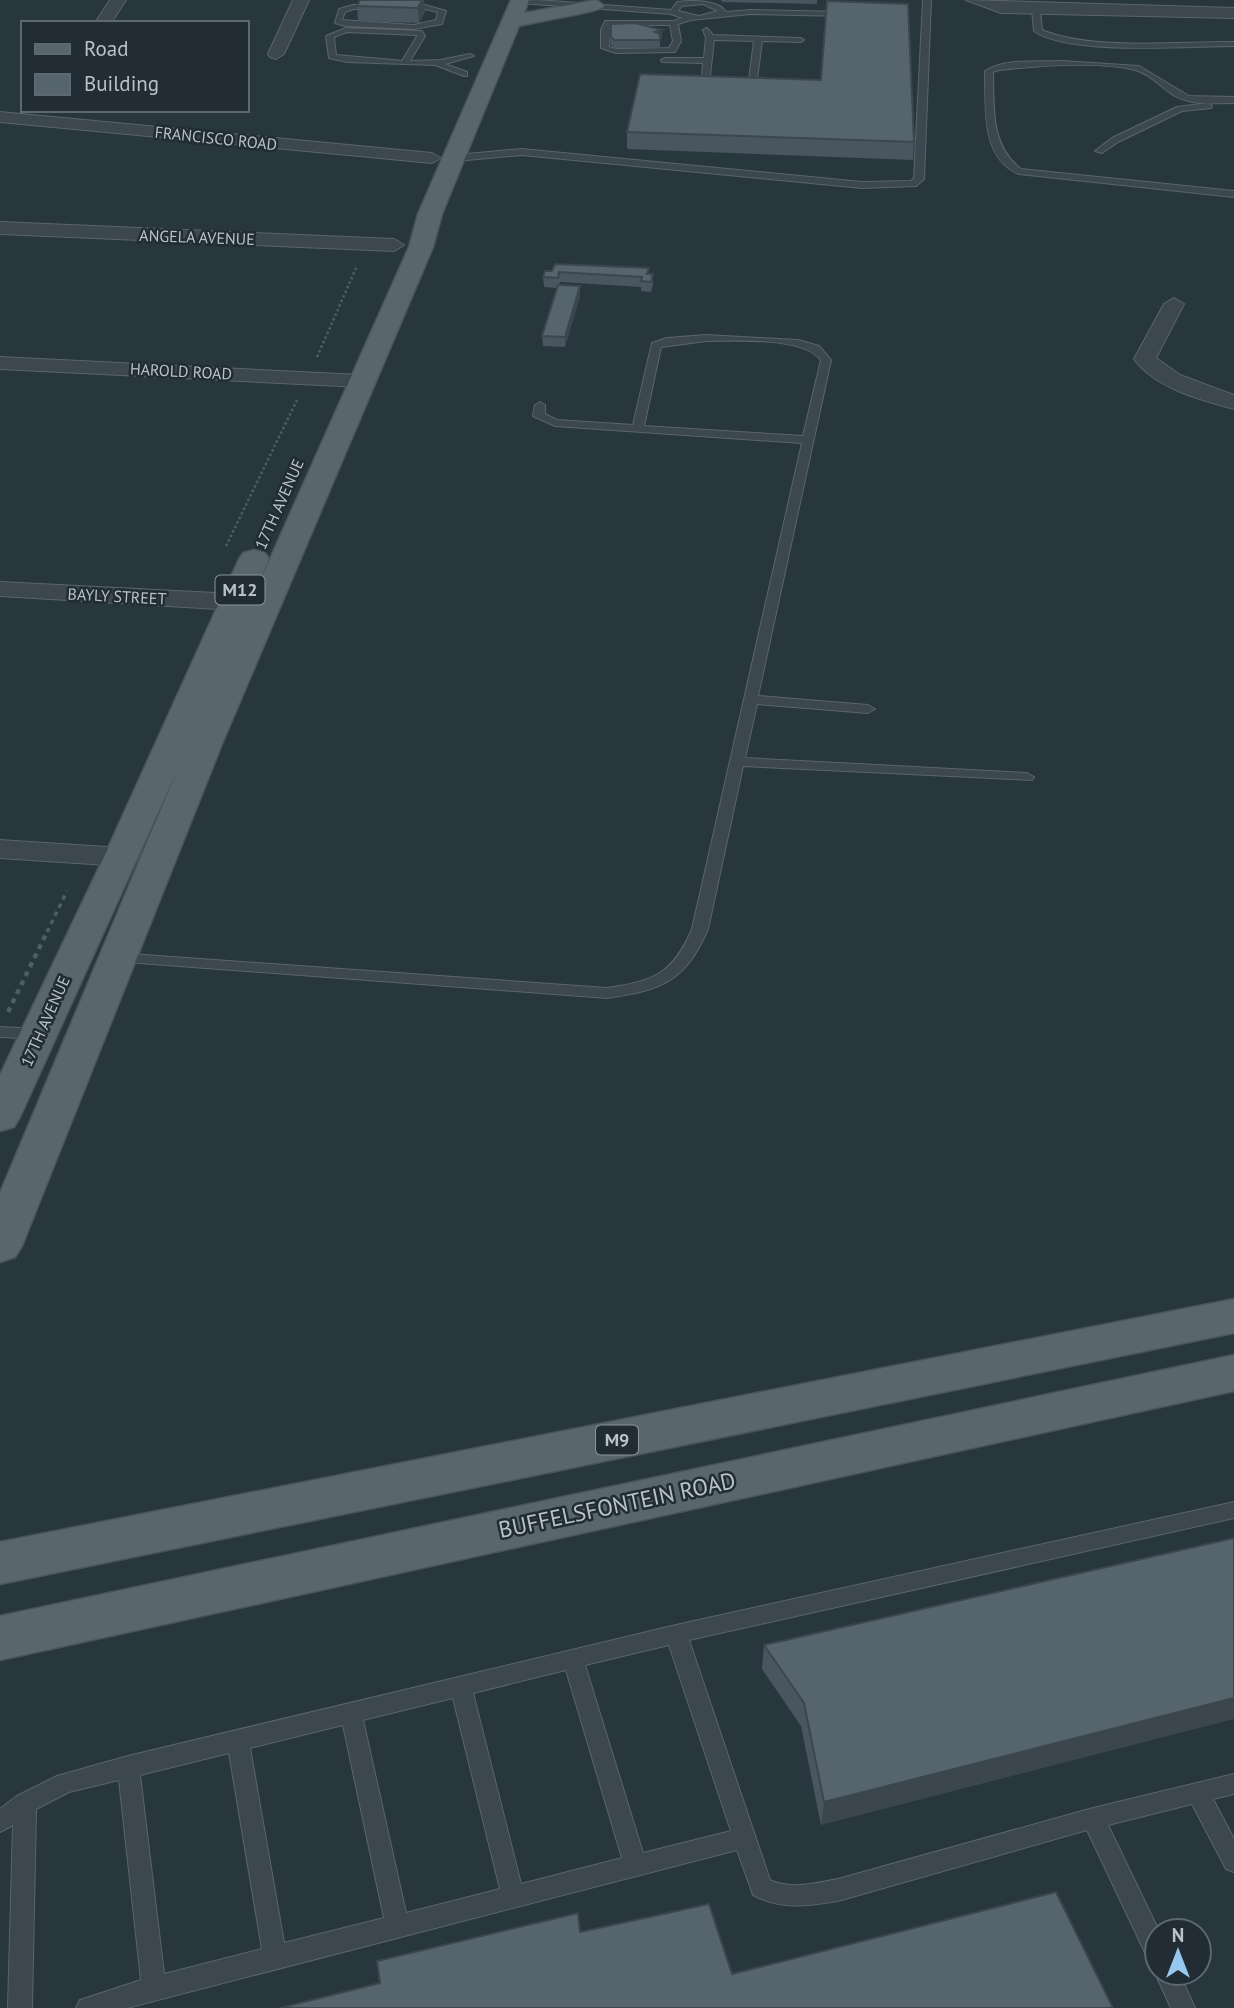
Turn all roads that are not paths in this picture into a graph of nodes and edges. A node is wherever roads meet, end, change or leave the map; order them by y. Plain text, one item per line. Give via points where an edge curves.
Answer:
1 (118, 0) edge
2 (301, 0) edge
3 (510, 0) edge
4 (520, 0) edge
5 (700, 0) edge
6 (927, 0) edge
7 (651, 1) edge
8 (603, 2) edge
9 (977, 2) edge
10 (362, 3) edge
11 (687, 3) junction
12 (710, 3) junction
13 (721, 7) junction
14 (1036, 10) junction
15 (673, 12) junction
16 (750, 12) junction
17 (1234, 13) edge
18 (858, 14) edge
19 (912, 15) dead end
20 (715, 16) junction
21 (925, 16) junction
22 (691, 18) junction
23 (703, 18) junction
24 (104, 21) edge
25 (509, 23) junction
26 (674, 23) junction
27 (479, 34) dead end
28 (710, 37) junction
29 (758, 39) junction
30 (800, 40) dead end
31 (1090, 42) junction
32 (1234, 44) edge
33 (276, 54) dead end
34 (665, 60) dead end
35 (709, 61) junction
36 (405, 62) junction
37 (426, 63) junction
38 (467, 65) junction
39 (1112, 65) junction
40 (706, 76) edge
41 (752, 87) edge
42 (1181, 95) junction
43 (455, 98) dead end
44 (1234, 100) edge
45 (1217, 101) junction
46 (1181, 109) junction
47 (40, 115) edge
48 (0, 117) edge
49 (441, 134) dead end
50 (597, 146) dead end
51 (1099, 151) dead end
52 (592, 159) junction
53 (445, 164) junction
54 (1234, 194) edge
55 (0, 228) edge
56 (394, 245) junction
57 (1174, 304) dead end
58 (0, 363) edge
59 (349, 380) junction
60 (1234, 402) edge
61 (540, 405) dead end
62 (1234, 419) edge
63 (638, 429) junction
64 (806, 440) junction
65 (0, 589) edge
66 (235, 602) junction
67 (750, 699) junction
68 (868, 709) dead end
69 (737, 762) junction
70 (1027, 777) dead end
71 (0, 849) edge
72 (122, 857) junction
73 (75, 956) junction
74 (115, 958) junction
75 (0, 1032) edge
76 (41, 1034) junction
77 (0, 1117) edge
78 (0, 1246) edge
79 (1234, 1316) edge
80 (1234, 1373) edge
81 (1234, 1510) edge
82 (10, 1558) edge
83 (676, 1634) junction
84 (0, 1639) edge
85 (573, 1659) junction
86 (461, 1686) junction
87 (351, 1712) junction
88 (238, 1740) junction
89 (128, 1766) junction
90 (1234, 1784) edge
91 (1198, 1794) junction
92 (25, 1803) junction
93 (1093, 1818) junction
94 (0, 1822) edge
95 (744, 1838) junction
96 (1234, 1861) edge
97 (635, 1866) junction
98 (513, 1896) junction
99 (1143, 1923) edge
100 (397, 1926) junction
101 (275, 1957) junction
102 (1173, 1987) edge
103 (153, 1988) junction
104 (20, 2008) edge
105 (88, 2008) edge
106 (1183, 2008) edge

1 - 24 street
2 - 33 street
3 - 4 street
4 - 8 lane
4 - 25 main road, M12
5 - 12 lane
6 - 21 lane
7 - 8 lane
7 - 11 lane
8 - 15 lane
8 - 25 main road
9 - 14 street
10 - 10 lane via 425,7 442,11 439,22 424,26 338,21 345,8
11 - 12 lane
11 - 15 lane via 675,6
12 - 13 lane
13 - 16 lane
13 - 20 lane via 722,13
14 - 17 street
14 - 31 lane via 1040,33
15 - 22 lane
16 - 18 lane
16 - 20 lane
19 - 21 lane
20 - 23 lane
21 - 52 lane via 919,179 913,184 862,185
22 - 23 lane
22 - 26 lane
23 - 28 lane
25 - 53 main road, M12
26 - 26 lane via 677,41 672,50 606,49 606,24
27 - 38 main road
28 - 29 lane
28 - 35 lane
29 - 30 lane
29 - 41 lane
31 - 32 lane
31 - 39 lane
34 - 35 lane
35 - 40 lane
36 - 36 lane via 419,33 346,30 330,36 332,56 338,59
36 - 37 lane
37 - 38 lane
37 - 38 lane
38 - 43 main road
39 - 42 lane via 1141,68
39 - 54 lane via 991,68 994,143 1008,163 1030,174
42 - 45 lane
42 - 46 lane
44 - 45 lane
45 - 46 lane
46 - 51 lane
47 - 48 street, FRANCISCO ROAD
47 - 53 street, FRANCISCO ROAD
49 - 53 main road, 17TH AVENUE / M12
50 - 52 lane
52 - 53 lane via 508,152
53 - 56 main road, 17TH AVENUE / M12 via 409,206
53 - 59 main road, 17TH AVENUE / M12
55 - 56 street, ANGELA AVENUE
56 - 59 main road, 17TH AVENUE / M12
57 - 60 street via 1145,359 1162,374
58 - 59 street, HAROLD ROAD
59 - 66 main road, 17TH AVENUE / M12
59 - 74 main road, 17TH AVENUE / M12 via 262,606
60 - 62 street via 1230,412
61 - 63 lane via 539,416 545,421
63 - 64 lane
63 - 64 lane via 656,345 662,341 690,337 799,343 819,351 825,360
64 - 67 lane
65 - 66 street, BAYLY STREET
66 - 72 main road, 17TH AVENUE / M12
67 - 68 lane
67 - 69 lane
69 - 70 lane
69 - 74 lane via 700,929 691,951 666,980 645,988 607,993
71 - 72 street
72 - 73 main road, 17TH AVENUE / M12
73 - 74 main road
73 - 76 main road, 17TH AVENUE / M12
74 - 78 main road, 17TH AVENUE / M12
75 - 76 lane
76 - 77 main road, 17TH AVENUE / M12
79 - 82 main road, M9
80 - 84 main road, BUFFELSFONTEIN ROAD
81 - 83 lane
83 - 85 lane
83 - 95 lane
85 - 86 lane
85 - 97 lane
86 - 87 lane
86 - 98 lane
87 - 88 lane
87 - 100 lane
88 - 89 lane
88 - 101 lane
89 - 92 lane via 65,1783
89 - 103 lane
90 - 91 lane
91 - 93 lane
91 - 96 lane
92 - 94 lane
92 - 104 lane
93 - 95 lane via 838,1890 801,1896 770,1894 761,1887
93 - 99 lane
95 - 97 lane
97 - 98 lane
98 - 100 lane
100 - 101 lane
101 - 103 lane
102 - 106 lane
103 - 105 lane

